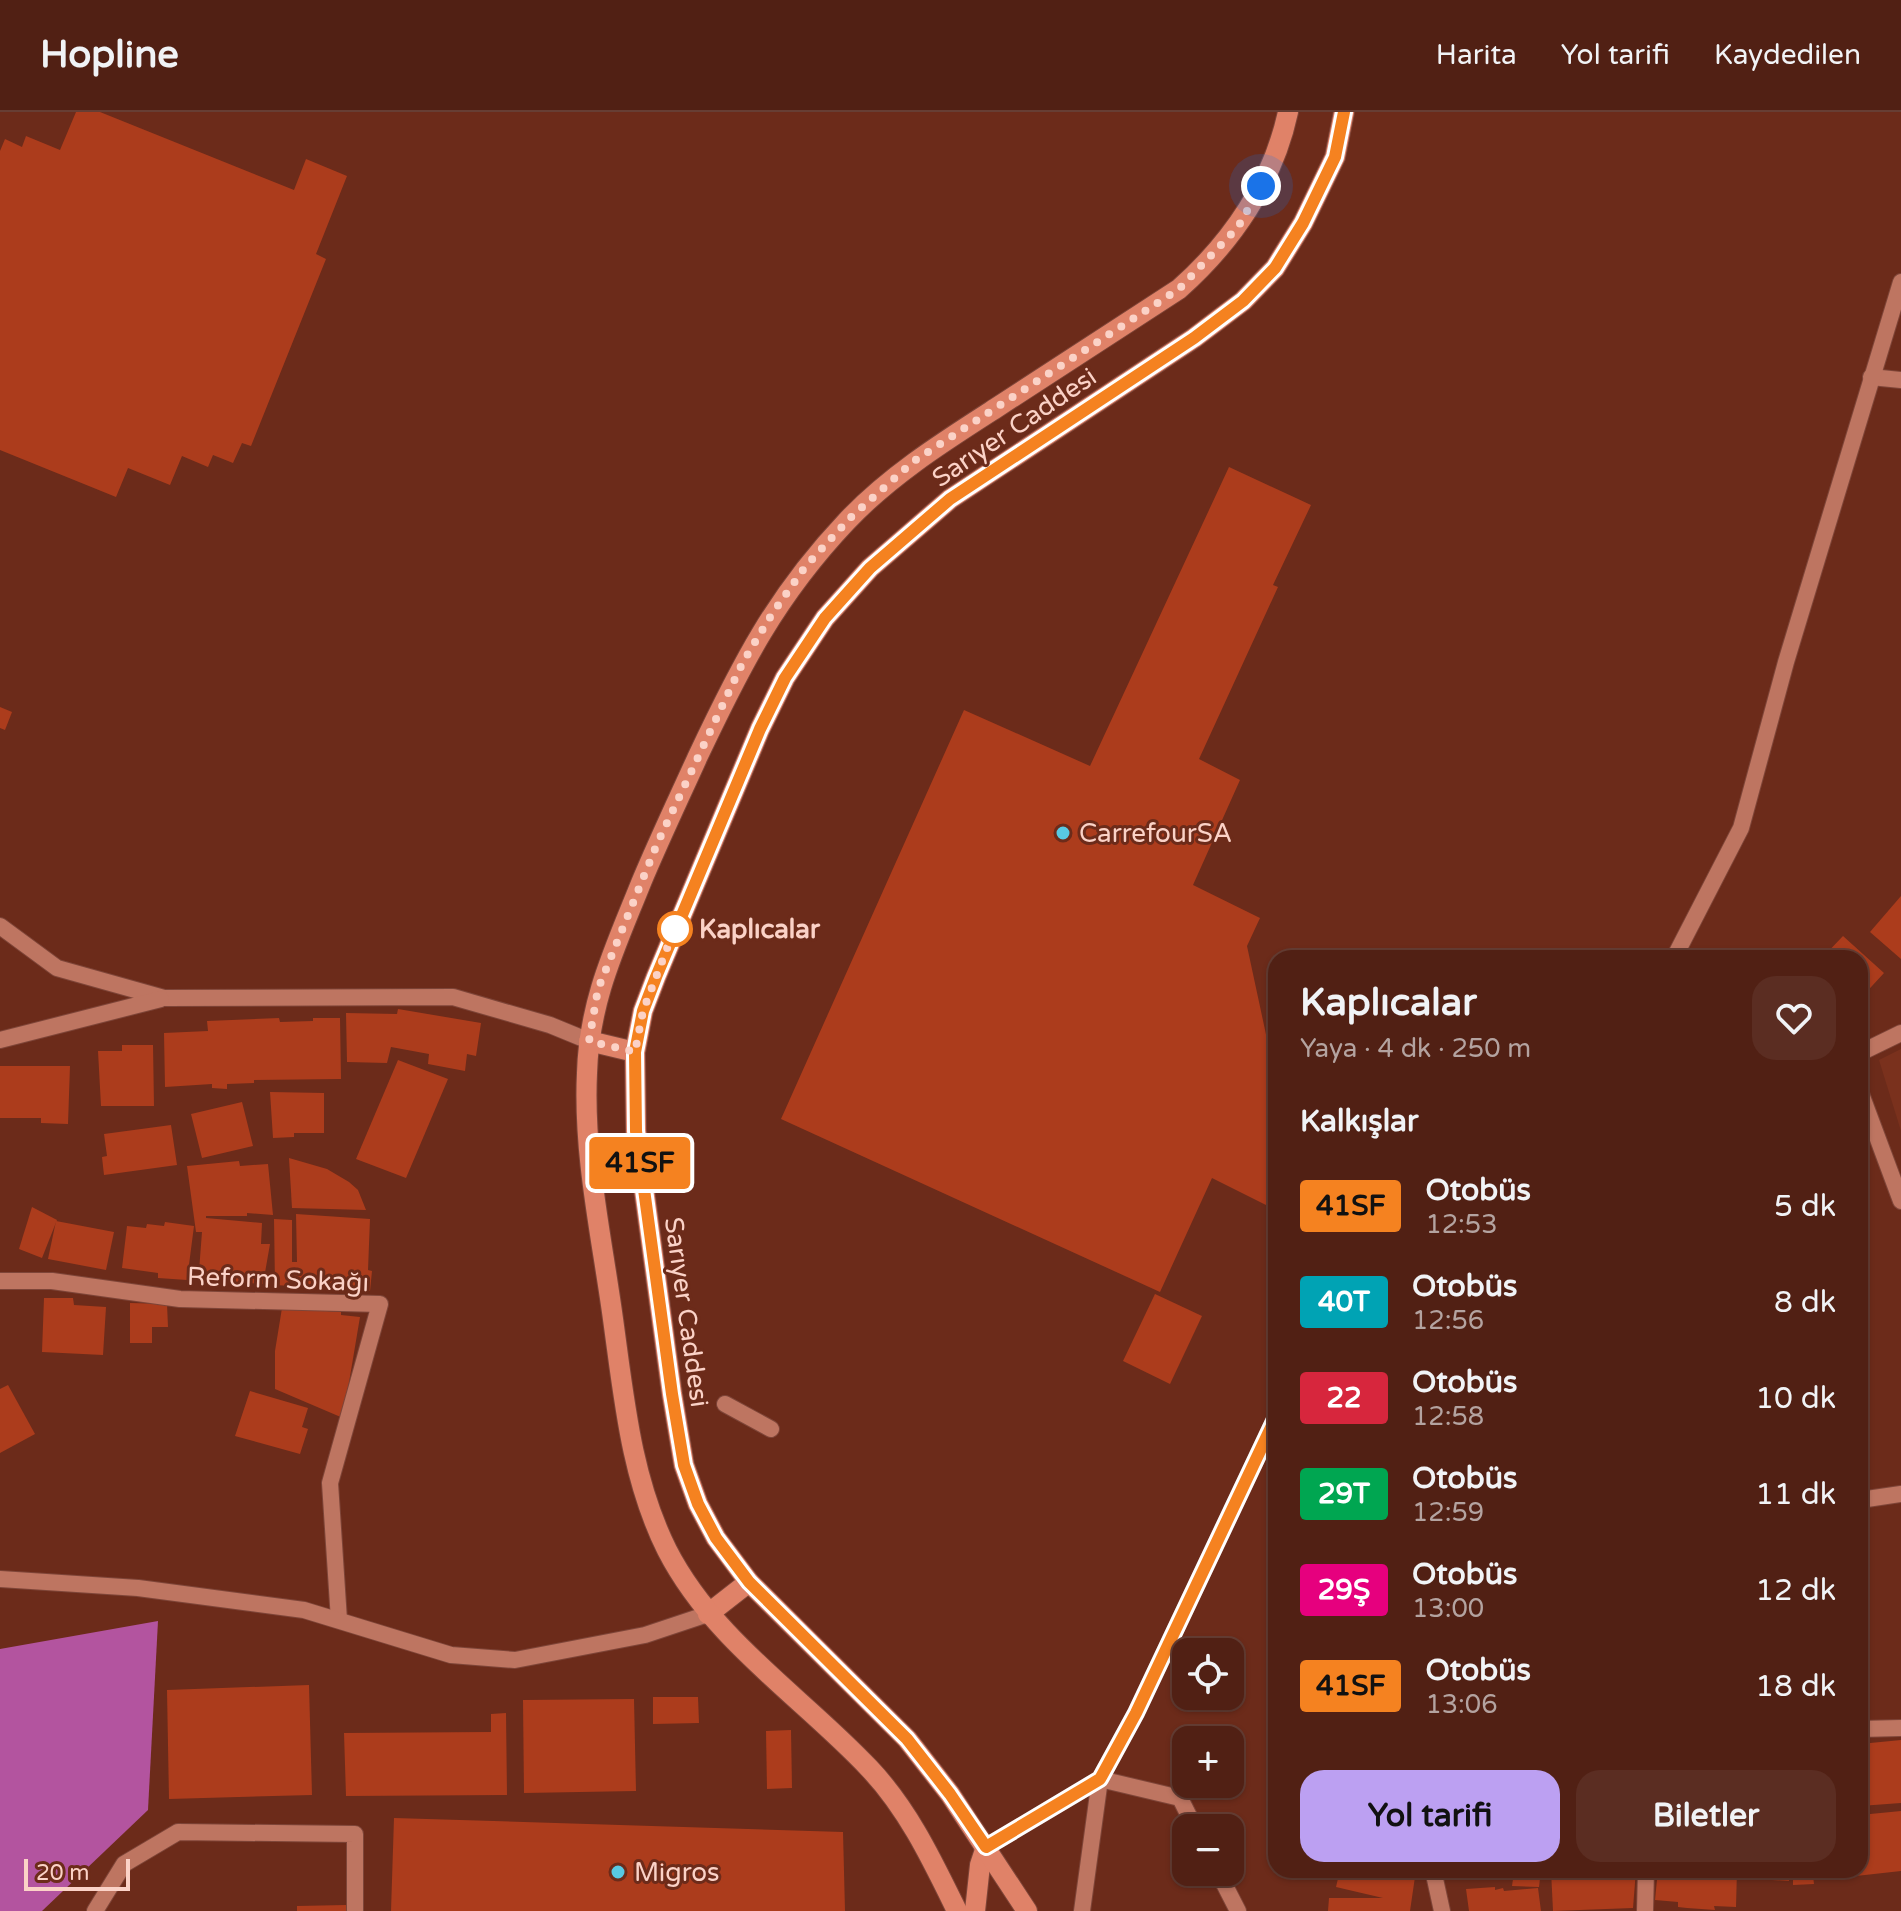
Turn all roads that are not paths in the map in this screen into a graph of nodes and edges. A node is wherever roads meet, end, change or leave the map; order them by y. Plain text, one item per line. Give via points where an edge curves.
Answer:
1 (1288, 112) edge
2 (1344, 112) edge
3 (1901, 282) edge
4 (1871, 377) junction
5 (1901, 380) edge
6 (0, 926) edge
7 (1678, 950) edge
8 (164, 998) junction
9 (1901, 1033) edge
10 (0, 1040) edge
11 (589, 1041) junction
12 (1868, 1049) edge
13 (635, 1052) junction
14 (1868, 1112) edge
15 (1901, 1201) edge
16 (0, 1281) edge
17 (725, 1404) dead end
18 (771, 1429) dead end
19 (1268, 1434) edge
20 (1901, 1494) edge
21 (1868, 1499) edge
22 (0, 1579) edge
23 (749, 1582) junction
24 (708, 1614) junction
25 (339, 1620) junction
26 (1901, 1728) edge
27 (1868, 1729) edge
28 (1100, 1779) junction
29 (1188, 1814) edge
30 (986, 1847) junction
31 (1435, 1878) edge
32 (1646, 1878) edge
33 (1225, 1886) edge
34 (95, 1911) edge
35 (355, 1911) edge
36 (957, 1911) edge
37 (975, 1911) edge
38 (1027, 1911) edge
39 (1082, 1911) edge
40 (1238, 1911) edge
41 (1442, 1911) edge
42 (1645, 1911) edge

1 - 11 main road, Sarıyer Caddesi via 1246,214 1195,275 914,461 805,567 743,662 657,844 598,989
2 - 13 main road, Sarıyer Caddesi via 1335,157 1303,223 1275,268 1243,301 950,499 870,568 825,618 785,678 760,729 656,977
3 - 4 street
4 - 5 street
4 - 7 street via 1741,828
6 - 8 street via 57,968
8 - 10 street
8 - 11 street via 453,997
9 - 12 street
11 - 13 main road
11 - 24 main road, Sarıyer Caddesi via 591,1162 631,1447 647,1507 669,1555
13 - 23 main road, Sarıyer Caddesi via 636,1131 684,1465 716,1538
14 - 15 street
16 - 25 street, Reform Sokağı via 52,1281 180,1299 380,1304 330,1483
17 - 18 street
19 - 28 street
20 - 21 street
22 - 25 street via 138,1588 304,1610
23 - 24 main road
23 - 30 main road, Sarıyer Caddesi via 907,1739
24 - 25 street via 645,1635 515,1660 451,1655
24 - 36 main road, Sarıyer Caddesi via 873,1772 907,1816
26 - 27 street
28 - 29 street via 1180,1798
28 - 30 street
28 - 39 street
30 - 37 main road
30 - 38 main road, Sarıyer Caddesi
31 - 41 street
32 - 42 street
33 - 40 street
34 - 35 street via 124,1864 178,1832 355,1834

